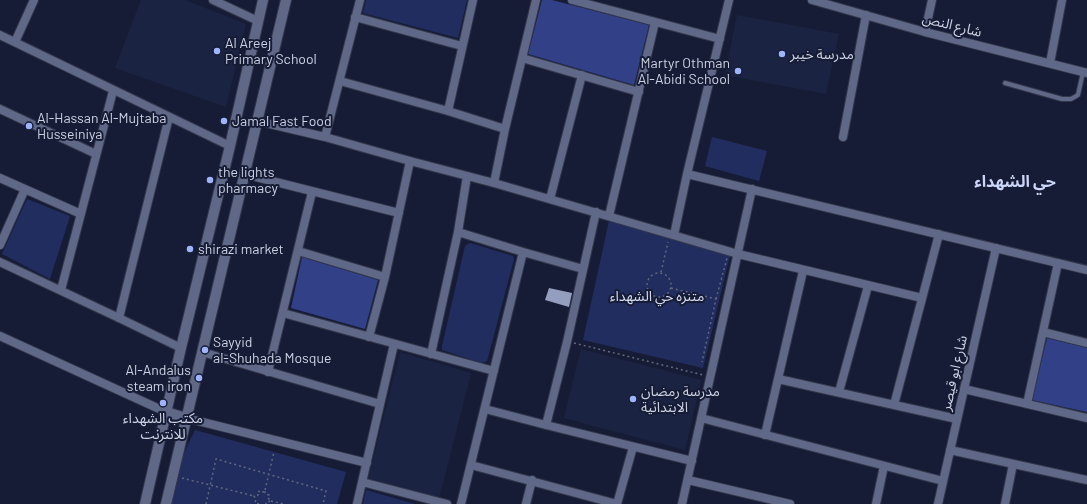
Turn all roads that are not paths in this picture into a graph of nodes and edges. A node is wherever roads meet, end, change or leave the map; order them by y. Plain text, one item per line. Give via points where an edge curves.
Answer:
1 (34, 0) edge
2 (213, 0) edge
3 (263, 0) edge
4 (286, 0) edge
5 (360, 0) edge
6 (473, 0) edge
7 (536, 0) edge
8 (572, 0) edge
9 (729, 0) edge
10 (812, 0) edge
11 (932, 0) edge
12 (1062, 0) edge
13 (866, 15) junction
14 (356, 17) junction
15 (258, 21) junction
16 (655, 22) junction
17 (925, 32) junction
18 (0, 35) edge
19 (720, 39) junction
20 (15, 42) junction
21 (462, 46) junction
22 (522, 58) junction
23 (1050, 63) junction
24 (1085, 72) edge
25 (582, 76) junction
26 (340, 80) junction
27 (1005, 83) dead end
28 (113, 91) junction
29 (639, 92) junction
30 (0, 109) edge
31 (448, 111) junction
32 (169, 117) junction
33 (257, 121) junction
34 (505, 129) junction
35 (325, 137) junction
36 (843, 137) dead end
37 (230, 146) junction
38 (96, 154) junction
39 (410, 161) junction
40 (244, 174) junction
41 (687, 174) junction
42 (467, 176) junction
43 (0, 178) edge
44 (494, 183) junction
45 (25, 189) junction
46 (752, 189) junction
47 (312, 192) junction
48 (550, 199) junction
49 (596, 212) junction
50 (399, 213) junction
51 (81, 214) junction
52 (609, 216) junction
53 (458, 232) junction
54 (939, 234) junction
55 (672, 235) junction
56 (0, 245) edge
57 (996, 248) junction
58 (298, 251) junction
59 (523, 252) junction
60 (738, 254) junction
61 (0, 262) edge
62 (1058, 263) junction
63 (583, 269) junction
64 (1087, 270) edge
65 (803, 271) junction
66 (385, 277) junction
67 (868, 286) junction
68 (61, 290) junction
69 (922, 298) junction
70 (283, 313) junction
71 (120, 318) junction
72 (1043, 332) junction
73 (0, 336) edge
74 (369, 337) junction
75 (1087, 343) edge
76 (394, 344) junction
77 (181, 348) junction
78 (202, 352) junction
79 (432, 354) junction
80 (494, 371) junction
81 (268, 372) junction
82 (778, 379) junction
83 (964, 389) junction
84 (839, 392) junction
85 (380, 404) junction
86 (1027, 404) junction
87 (894, 405) junction
88 (485, 409) junction
89 (166, 412) junction
90 (186, 418) junction
91 (701, 418) junction
92 (1087, 418) edge
93 (957, 419) junction
94 (546, 425) junction
95 (765, 435) junction
96 (633, 447) junction
97 (950, 450) junction
98 (692, 461) junction
99 (367, 463) junction
100 (471, 464) junction
101 (1013, 464) junction
102 (884, 466) junction
103 (532, 480) junction
104 (688, 480) junction
105 (1087, 480) edge
106 (943, 481) junction
107 (362, 482) junction
108 (144, 504) edge
109 (166, 504) edge
110 (357, 504) edge
111 (447, 504) edge
112 (461, 504) edge
113 (526, 504) edge
114 (617, 504) edge
115 (682, 504) edge
116 (790, 504) edge
117 (876, 504) edge
118 (938, 504) edge
119 (1005, 504) edge

1 - 20 street
2 - 15 street
3 - 15 main road
4 - 33 main road
5 - 14 street
6 - 21 street
7 - 22 street
8 - 16 street
9 - 19 street
10 - 13 street, شارع النص
11 - 17 street
12 - 23 street
13 - 17 street, شارع النص
13 - 36 street
14 - 21 street
14 - 26 street
15 - 37 main road
16 - 19 street
16 - 29 street
17 - 23 street, شارع النص
18 - 20 street
19 - 41 street
20 - 28 street
21 - 31 street
22 - 25 street
22 - 34 street
23 - 24 street, شارع النص
24 - 27 lane via 1078,95 1071,99 1062,99
25 - 29 street
25 - 48 street
26 - 31 street
26 - 35 street
28 - 32 street
28 - 38 street
29 - 52 street
30 - 38 street
31 - 34 street
32 - 37 street
32 - 71 street
33 - 35 street
33 - 40 main road
34 - 44 street
35 - 39 street
37 - 77 main road
38 - 51 street
39 - 42 street
39 - 50 street
40 - 47 street
40 - 78 main road
41 - 46 street
41 - 55 street
42 - 44 street
42 - 53 street
43 - 45 street
44 - 48 street
45 - 51 street
45 - 56 street
46 - 54 street
46 - 60 street
47 - 50 street
47 - 58 street
48 - 49 street
49 - 52 street
49 - 63 street
50 - 66 street
51 - 68 street
52 - 55 street
53 - 59 street
53 - 79 street
54 - 57 street
54 - 69 street
55 - 60 street
57 - 62 street
57 - 83 street, شارع ابو قيصر
58 - 66 street
58 - 70 street
59 - 63 street
59 - 80 street
60 - 65 street
60 - 91 street
61 - 68 street
62 - 64 street
62 - 72 street
63 - 94 street
65 - 67 street
65 - 82 street
66 - 74 street
67 - 69 street
67 - 84 street
68 - 71 street
69 - 87 street
70 - 74 street
70 - 81 street
71 - 77 street
72 - 75 street
72 - 86 street
73 - 89 street
74 - 76 street
76 - 79 street
76 - 85 street
77 - 89 main road
78 - 81 street
78 - 90 main road
79 - 80 street
80 - 88 street
81 - 85 street
82 - 84 street
82 - 95 street
83 - 86 street
83 - 93 street, شارع ابو قيصر
84 - 87 street
85 - 99 street
86 - 92 street
87 - 93 street
88 - 94 street
88 - 100 street
89 - 90 main road
89 - 108 main road
90 - 99 street
90 - 109 main road
91 - 95 street
91 - 98 street
93 - 97 street, شارع ابو قيصر
94 - 96 street
95 - 102 street
96 - 98 street
96 - 114 street
97 - 101 street
97 - 106 street, شارع ابو قيصر
98 - 104 street
99 - 107 street
100 - 103 street
100 - 112 street
101 - 105 street
101 - 119 street
102 - 106 street
102 - 117 street
103 - 113 street
103 - 114 street
104 - 115 street
104 - 116 street
106 - 118 street, شارع ابو قيصر
107 - 110 street
107 - 111 street

